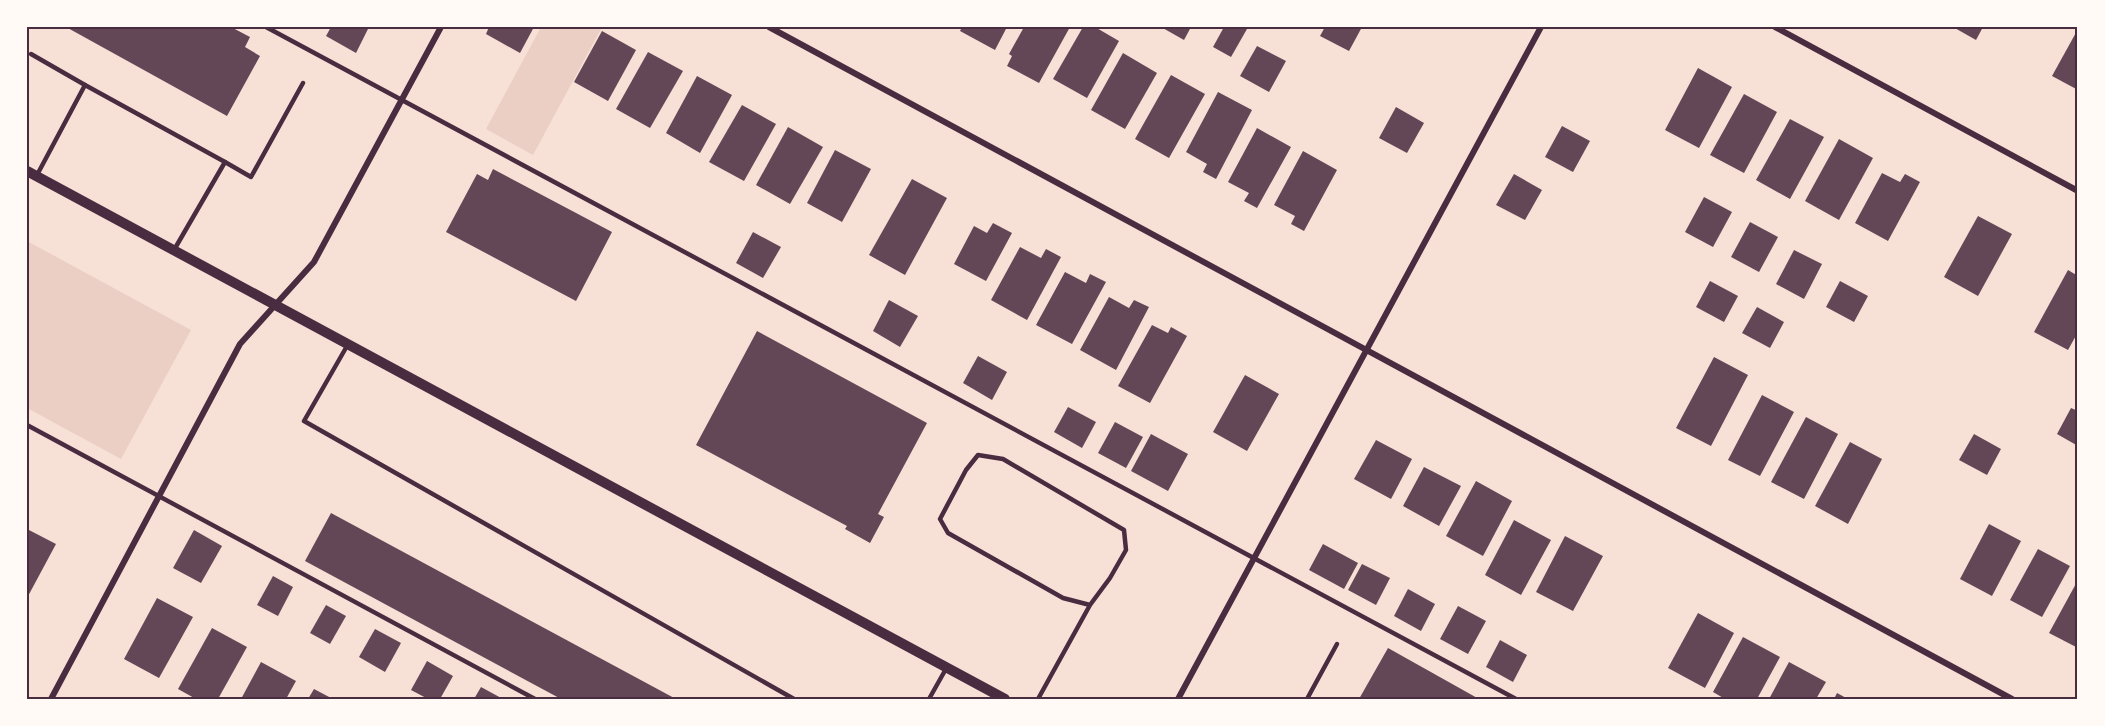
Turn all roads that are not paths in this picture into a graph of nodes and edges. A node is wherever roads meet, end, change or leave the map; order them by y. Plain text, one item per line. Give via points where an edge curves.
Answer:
1 (266, 27) edge
2 (441, 27) edge
3 (768, 27) edge
4 (1541, 27) edge
5 (1775, 27) edge
6 (31, 54) dead end
7 (303, 83) dead end
8 (85, 85) junction
9 (401, 101) junction
10 (225, 162) junction
11 (32, 174) edge
12 (2078, 190) edge
13 (174, 250) junction
14 (275, 304) junction
15 (348, 343) junction
16 (1366, 350) junction
17 (27, 425) edge
18 (159, 496) junction
19 (1254, 557) junction
20 (1090, 606) junction
21 (1337, 644) dead end
22 (947, 667) junction
23 (51, 699) edge
24 (535, 699) edge
25 (794, 699) edge
26 (929, 699) edge
27 (1005, 699) edge
28 (1038, 699) edge
29 (1178, 699) edge
30 (1307, 699) edge
31 (1516, 699) edge
32 (2012, 699) edge

1 - 9 lane
2 - 9 street
3 - 16 street
4 - 16 street
5 - 12 street
6 - 8 lane
7 - 10 lane via 251,177
8 - 10 lane
8 - 11 lane
9 - 14 street via 314,262
9 - 19 lane
10 - 13 lane
11 - 13 street
13 - 14 street
14 - 15 street
14 - 18 street via 238,348
15 - 22 street
15 - 25 lane via 304,421
16 - 19 street
16 - 32 street
17 - 18 lane
18 - 23 street
18 - 24 lane
19 - 29 street
19 - 31 lane
20 - 20 lane via 1126,550 1124,530 1003,459 978,455 940,519 948,533 1063,598
20 - 28 lane
21 - 30 lane
22 - 26 lane
22 - 27 street

